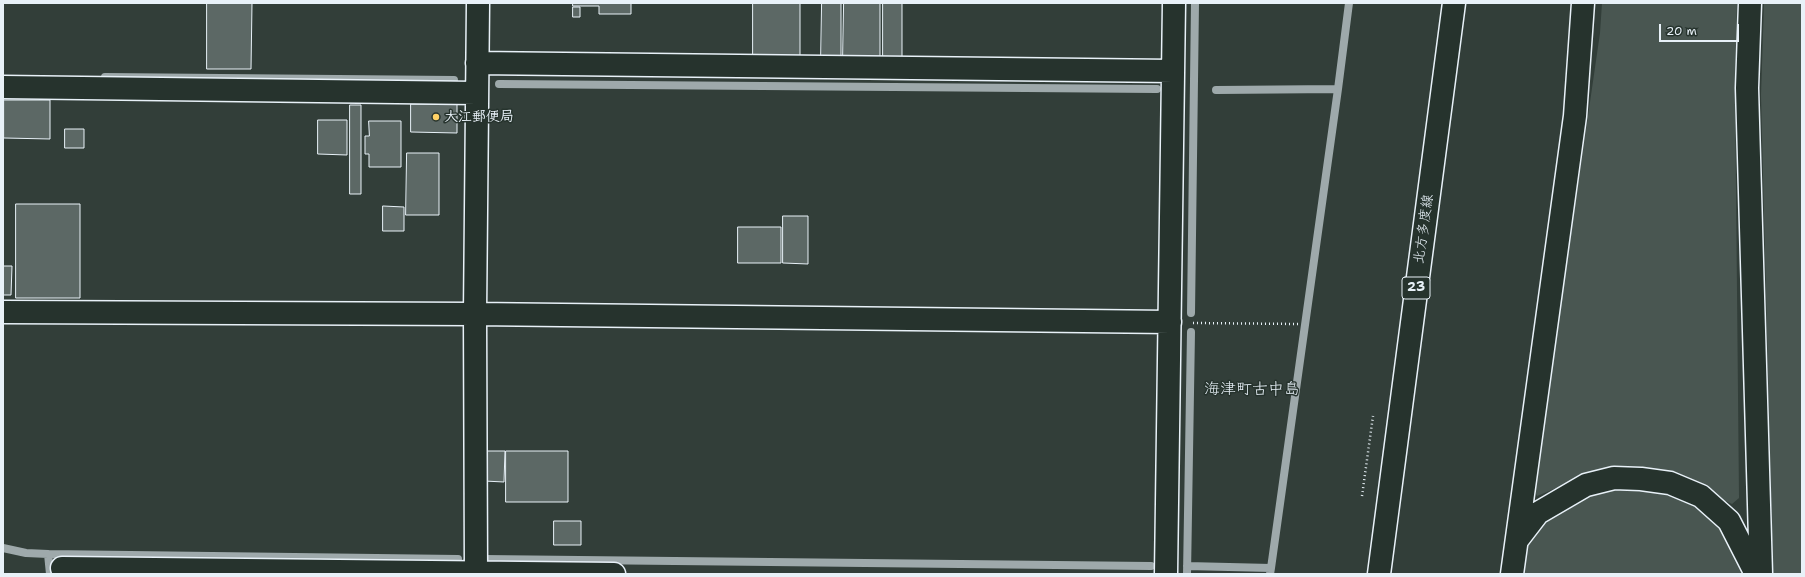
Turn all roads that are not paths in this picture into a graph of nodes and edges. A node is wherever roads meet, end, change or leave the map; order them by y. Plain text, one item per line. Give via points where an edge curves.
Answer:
1 (478, 3) edge
2 (1174, 3) edge
3 (1454, 3) edge
4 (1583, 3) edge
5 (1750, 3) edge
6 (477, 63) junction
7 (1174, 71) junction
8 (3, 87) edge
9 (476, 93) junction
10 (3, 312) edge
11 (475, 314) junction
12 (1170, 322) junction
13 (1517, 540) junction
14 (62, 568) dead end
15 (476, 573) edge
16 (614, 574) edge
17 (1166, 574) edge
18 (1379, 574) edge
19 (1512, 574) edge
20 (1756, 574) edge
21 (1761, 574) edge

1 - 6 street
2 - 7 street
3 - 18 street, 北方多度線 / 23
4 - 13 street via 1575,116
5 - 21 street via 1747,88
6 - 7 street
6 - 9 street
7 - 12 street
8 - 9 street
9 - 11 street
10 - 11 street
11 - 12 street
11 - 15 street
12 - 17 street
13 - 19 street
13 - 20 street via 1538,513 1586,485 1614,478 1670,483 1701,496 1729,521
14 - 15 street
15 - 16 street

